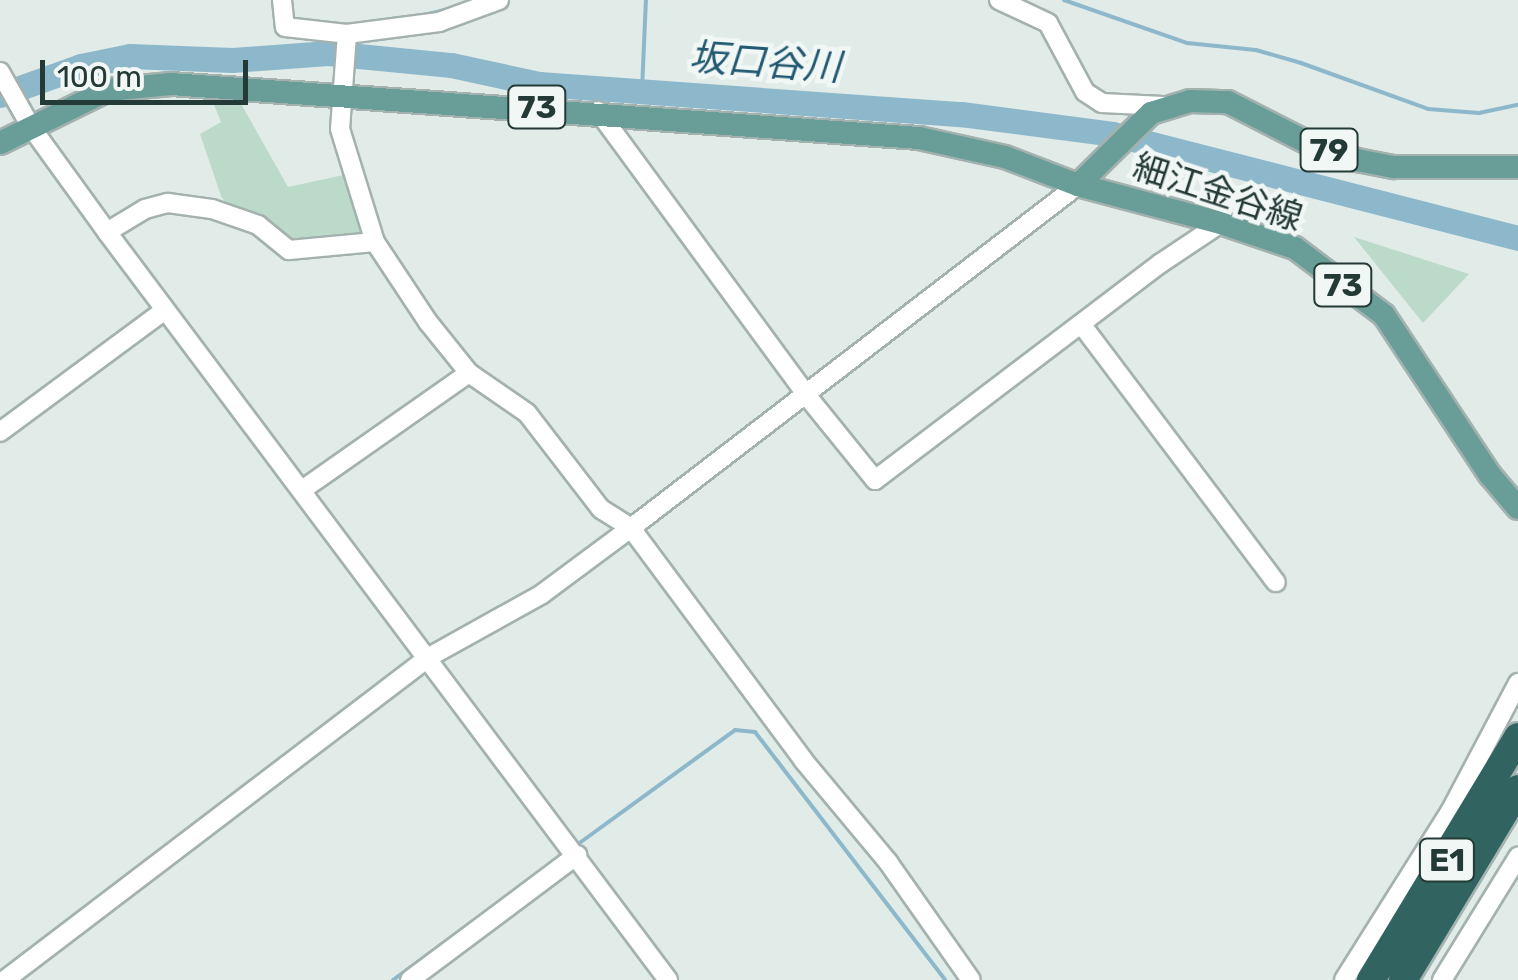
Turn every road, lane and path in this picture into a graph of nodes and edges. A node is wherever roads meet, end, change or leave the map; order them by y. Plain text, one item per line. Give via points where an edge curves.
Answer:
1 (282, 0) edge
2 (499, 0) edge
3 (1000, 0) edge
4 (476, 5) edge
5 (347, 34) junction
6 (0, 72) edge
7 (340, 90) junction
8 (1157, 110) junction
9 (598, 111) junction
10 (31, 127) junction
11 (0, 143) edge
12 (1518, 167) edge
13 (1084, 179) junction
14 (1221, 222) junction
15 (107, 232) junction
16 (375, 242) junction
17 (165, 310) junction
18 (1082, 325) junction
19 (469, 373) junction
20 (807, 396) junction
21 (0, 432) edge
22 (302, 490) junction
23 (1518, 508) edge
24 (632, 528) junction
25 (1276, 582) dead end
26 (428, 656) junction
27 (1518, 683) edge
28 (1518, 737) edge
29 (1518, 789) edge
30 (572, 850) junction
31 (1518, 857) edge
32 (5, 980) edge
33 (410, 980) edge
34 (668, 980) edge
35 (971, 980) edge
36 (1344, 980) edge
37 (1371, 980) edge
38 (1403, 980) edge
39 (1442, 980) edge

1 - 5 street via 285,27
2 - 4 street
3 - 8 street via 1048,22 1086,92 1102,103
4 - 5 street via 439,22
5 - 7 street
6 - 10 street
7 - 9 main road, 73
7 - 10 main road, 73 via 124,88
7 - 16 street via 340,129
8 - 12 main road, 79 via 1190,101 1228,102 1310,144 1394,167
8 - 13 main road
9 - 13 main road, 73 via 918,138
9 - 20 street
10 - 11 main road, 73
10 - 15 street
13 - 14 main road, 細江金谷線 / 73
13 - 20 street
14 - 18 street
14 - 23 main road, 細江金谷線 / 73 via 1295,248 1384,315
15 - 16 street via 168,203 258,224 289,250
15 - 17 street
16 - 19 street
17 - 21 street
17 - 22 street
18 - 20 street via 876,480
18 - 25 street
19 - 22 street
19 - 24 street via 527,413 601,508
20 - 24 street
22 - 26 street
24 - 26 street via 542,594
24 - 35 street
26 - 30 street
26 - 32 street
27 - 36 street via 1450,812
28 - 37 highway, E1
29 - 38 highway, E1
30 - 33 street
30 - 34 street
31 - 39 street

